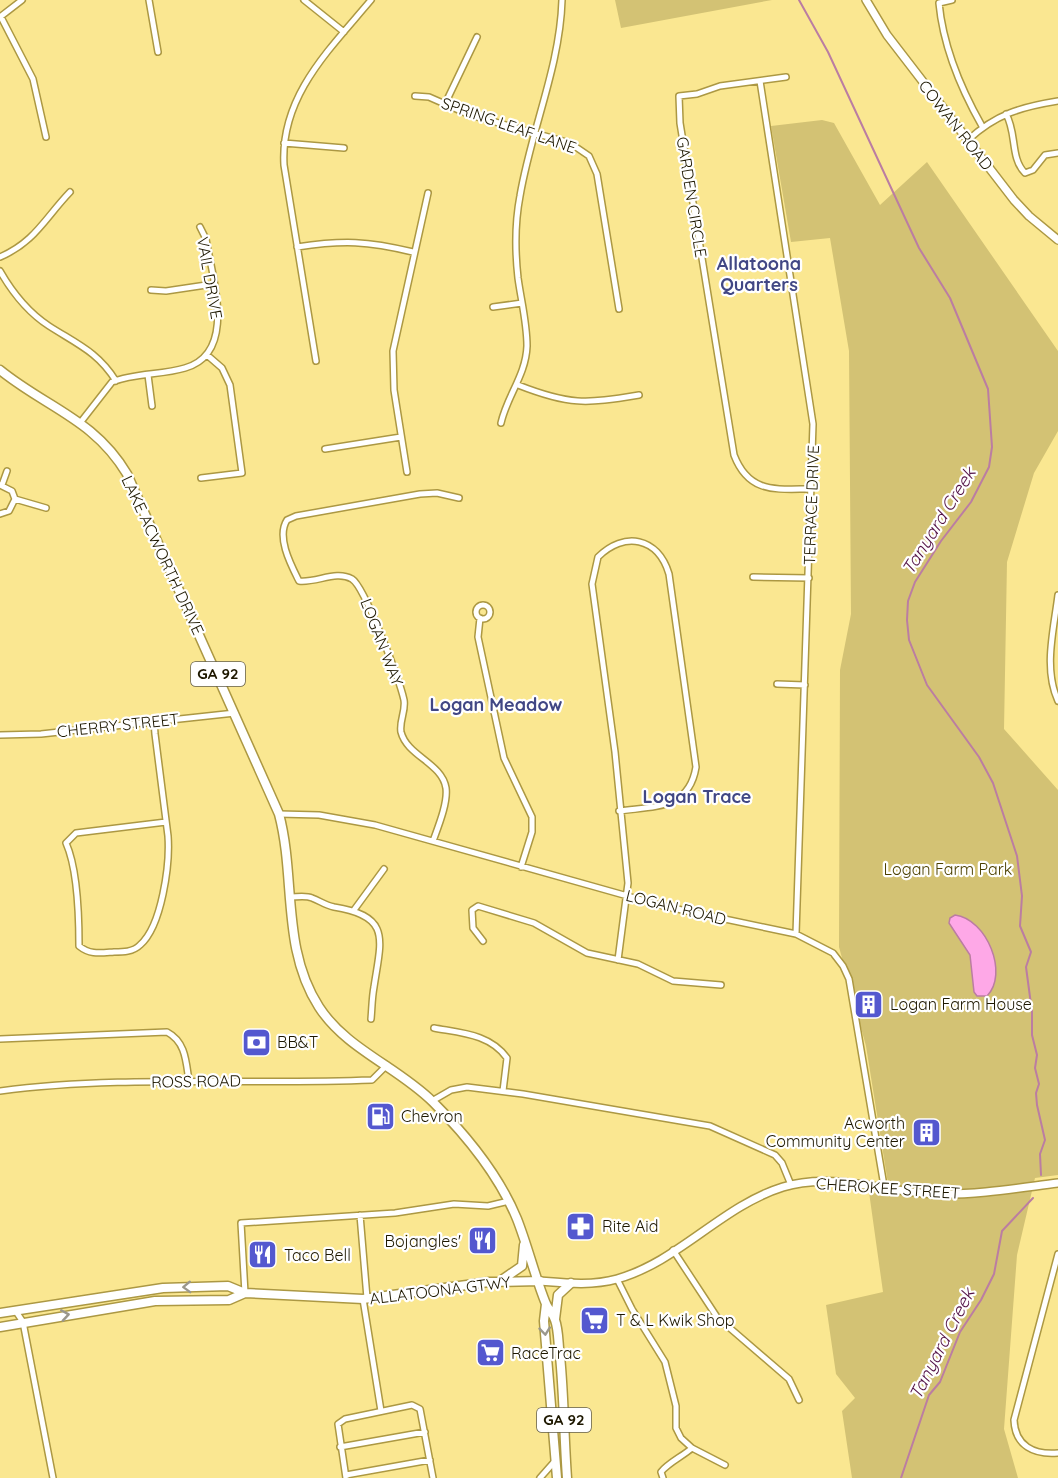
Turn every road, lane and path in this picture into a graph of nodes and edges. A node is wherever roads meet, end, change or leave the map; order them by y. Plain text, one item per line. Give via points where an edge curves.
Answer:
1 (22, 0) edge
2 (149, 0) edge
3 (304, 0) edge
4 (371, 0) edge
5 (562, 0) edge
6 (866, 0) edge
7 (952, 0) edge
8 (0, 17) edge
9 (344, 32) junction
10 (477, 37) dead end
11 (158, 52) dead end
12 (786, 77) dead end
13 (760, 81) junction
14 (415, 96) dead end
15 (1058, 101) edge
16 (446, 104) junction
17 (1006, 114) junction
18 (982, 126) junction
19 (535, 133) junction
20 (46, 136) dead end
21 (968, 140) junction
22 (284, 142) junction
23 (344, 148) dead end
24 (1058, 153) edge
25 (70, 192) dead end
26 (428, 193) dead end
27 (200, 227) dead end
28 (1058, 240) edge
29 (297, 247) junction
30 (413, 252) junction
31 (0, 257) edge
32 (0, 271) edge
33 (213, 284) junction
34 (151, 290) dead end
35 (522, 303) junction
36 (493, 307) dead end
37 (619, 309) dead end
38 (207, 355) junction
39 (316, 361) dead end
40 (0, 370) edge
41 (148, 375) junction
42 (117, 381) junction
43 (518, 385) junction
44 (639, 395) dead end
45 (152, 406) dead end
46 (81, 423) junction
47 (501, 423) dead end
48 (401, 436) junction
49 (325, 449) dead end
50 (7, 471) dead end
51 (407, 472) dead end
52 (201, 478) dead end
53 (1, 485) edge
54 (811, 489) junction
55 (459, 498) dead end
56 (15, 499) junction
57 (46, 508) dead end
58 (0, 514) edge
59 (753, 577) dead end
60 (808, 578) junction
61 (1058, 595) edge
62 (480, 618) dead end
63 (777, 684) dead end
64 (805, 685) junction
65 (1058, 701) edge
66 (235, 713) junction
67 (154, 721) junction
68 (0, 735) edge
69 (619, 811) junction
70 (279, 814) junction
71 (166, 822) junction
72 (433, 841) junction
73 (521, 867) junction
74 (384, 869) dead end
75 (627, 895) junction
76 (289, 897) junction
77 (354, 910) junction
78 (796, 934) junction
79 (483, 941) dead end
80 (618, 960) junction
81 (721, 985) dead end
82 (371, 1019) dead end
83 (434, 1028) dead end
84 (0, 1039) edge
85 (387, 1065) junction
86 (189, 1081) junction
87 (0, 1091) edge
88 (503, 1091) junction
89 (432, 1101) junction
90 (1058, 1183) edge
91 (790, 1185) junction
92 (882, 1189) junction
93 (509, 1200) junction
94 (360, 1215) junction
95 (524, 1236) junction
96 (673, 1250) junction
97 (1058, 1254) edge
98 (618, 1279) junction
99 (540, 1281) junction
100 (494, 1282) junction
101 (571, 1283) junction
102 (244, 1293) junction
103 (365, 1298) junction
104 (546, 1304) junction
105 (15, 1310) junction
106 (0, 1313) edge
107 (555, 1320) junction
108 (23, 1322) junction
109 (4, 1326) edge
110 (799, 1400) dead end
111 (381, 1411) junction
112 (424, 1432) junction
113 (340, 1447) junction
114 (692, 1448) junction
115 (1058, 1453) edge
116 (430, 1460) junction
117 (556, 1460) junction
118 (725, 1465) dead end
119 (346, 1477) edge
120 (54, 1478) edge
121 (433, 1478) edge
122 (540, 1478) edge
123 (557, 1478) edge
124 (567, 1478) edge
125 (663, 1478) edge

1 - 8 street
2 - 11 street
3 - 9 street
4 - 9 street
5 - 19 street via 560,45
6 - 21 street, COWAN ROAD via 887,35
7 - 18 street via 939,3 940,18 958,77
8 - 20 street via 33,79
9 - 22 street via 300,90
10 - 16 street
12 - 13 street, GARDEN CIRCLE
13 - 54 street, TERRACE DRIVE via 812,414
13 - 54 street, GARDEN CIRCLE via 679,96 680,123 734,455 747,477 762,486
14 - 16 street, SPRING LEAF LANE
15 - 17 street
16 - 19 street, SPRING LEAF LANE via 470,115
17 - 18 street
17 - 24 street via 1013,126 1019,167 1025,172 1034,170 1045,155
18 - 21 street
19 - 35 street via 517,212 516,253
19 - 37 street, SPRING LEAF LANE via 570,143 594,165
21 - 28 street, COWAN ROAD via 1029,216
22 - 23 street
22 - 29 street
25 - 31 street via 37,234
26 - 30 street
27 - 33 street, VAIL DRIVE via 206,239
29 - 30 street via 367,242
29 - 39 street
30 - 48 street via 393,351
32 - 42 street via 36,316 97,355
33 - 34 street
33 - 38 street, VAIL DRIVE via 218,330
35 - 36 street
35 - 43 street via 527,346
38 - 41 street via 186,368
38 - 52 street via 222,368 230,385 242,473
40 - 46 main road, LAKE ACWORTH DRIVE / GA 92
41 - 42 street
41 - 45 street
42 - 46 street via 97,398
43 - 44 street via 573,403
43 - 47 street
46 - 66 main road, LAKE ACWORTH DRIVE / GA 92 via 107,444 127,474
48 - 49 street
48 - 51 street
50 - 53 street
53 - 56 street via 12,490
54 - 60 street, TERRACE DRIVE
55 - 72 street, LOGAN WAY via 420,494 296,516 287,520 284,531 290,565 299,581 344,576 364,593 403,697 404,738 439,774 446,788
56 - 57 street
56 - 58 street via 9,511
59 - 60 street
60 - 64 street, TERRACE DRIVE
61 - 65 street via 1050,667
62 - 73 street via 478,637 502,751 532,817 532,832
63 - 64 street
64 - 78 street, TERRACE DRIVE
66 - 67 street, CHERRY STREET
66 - 70 main road, LAKE ACWORTH DRIVE / GA 92
67 - 68 street, CHERRY STREET
67 - 71 street
69 - 69 street via 592,584 597,557 615,544 637,541 658,551 669,574 696,767 689,788 676,801
69 - 75 street
70 - 72 street, LOGAN ROAD via 354,820
70 - 76 main road, LAKE ACWORTH DRIVE / GA 92
71 - 71 street via 167,878 146,939 131,951 85,951 79,946 74,878 66,843 76,834
72 - 73 street, LOGAN ROAD
73 - 75 street, LOGAN ROAD
74 - 77 street
75 - 78 street, LOGAN ROAD
75 - 80 street
76 - 77 street via 310,896 328,905
76 - 85 main road, LAKE ACWORTH DRIVE / GA 92 via 298,961 318,1006 332,1025
77 - 82 street via 370,919 381,936
78 - 92 street, LOGAN ROAD via 833,953 849,979
79 - 80 street via 471,920 472,909 478,906 534,923 586,953
80 - 81 street via 638,964 673,981
83 - 88 street via 489,1040 501,1050 507,1058
84 - 86 street via 167,1032 176,1036 182,1046
85 - 86 street, ROSS ROAD via 372,1080
85 - 89 main road, LAKE ACWORTH DRIVE / GA 92
86 - 87 street, ROSS ROAD
88 - 89 street via 459,1088
88 - 91 street via 711,1126 775,1155
89 - 93 main road, LAKE ACWORTH DRIVE / GA 92 via 473,1147
90 - 92 street, CHEROKEE STREET via 946,1194
91 - 92 street, CHEROKEE STREET via 825,1182
91 - 96 street, ALLATOONA GTWY via 751,1201
93 - 94 street via 488,1206 454,1204
93 - 95 main road, LAKE ACWORTH DRIVE / GA 92
94 - 102 street via 241,1223
94 - 103 street
95 - 99 main road, LAKE ACWORTH DRIVE / GA 92
95 - 100 main road via 522,1266
96 - 98 street, ALLATOONA GTWY
96 - 110 street via 717,1317 789,1379
97 - 115 street via 1014,1420 1017,1436 1026,1447 1039,1453
98 - 101 street, ALLATOONA GTWY
98 - 114 street via 665,1362 676,1406 676,1428
99 - 100 main road, ALLATOONA GTWY
99 - 101 street, ALLATOONA GTWY
99 - 104 main road, LAKE ACWORTH DRIVE / GA 92
100 - 103 main road, ALLATOONA GTWY
101 - 107 main road via 558,1295
102 - 103 main road, ALLATOONA GTWY
102 -> 105 main road via 228,1286 187,1287
108 -> 102 main road via 155,1301 230,1300
103 - 111 street
104 - 107 main road, LAKE ACWORTH DRIVE / GA 92
104 -> 117 main road, LAKE ACWORTH DRIVE / GA 92 via 544,1321
105 - 106 main road
105 - 108 street
107 - 124 main road, LAKE ACWORTH DRIVE / GA 92
108 - 109 main road
108 - 120 street
111 - 112 street via 412,1405 420,1409
111 - 113 street via 338,1424
112 - 113 street
112 - 116 street
113 - 119 street
114 - 118 street
114 - 125 street via 664,1468
116 - 119 street
116 - 121 street
117 - 122 street
117 - 123 main road, LAKE ACWORTH DRIVE / GA 92

